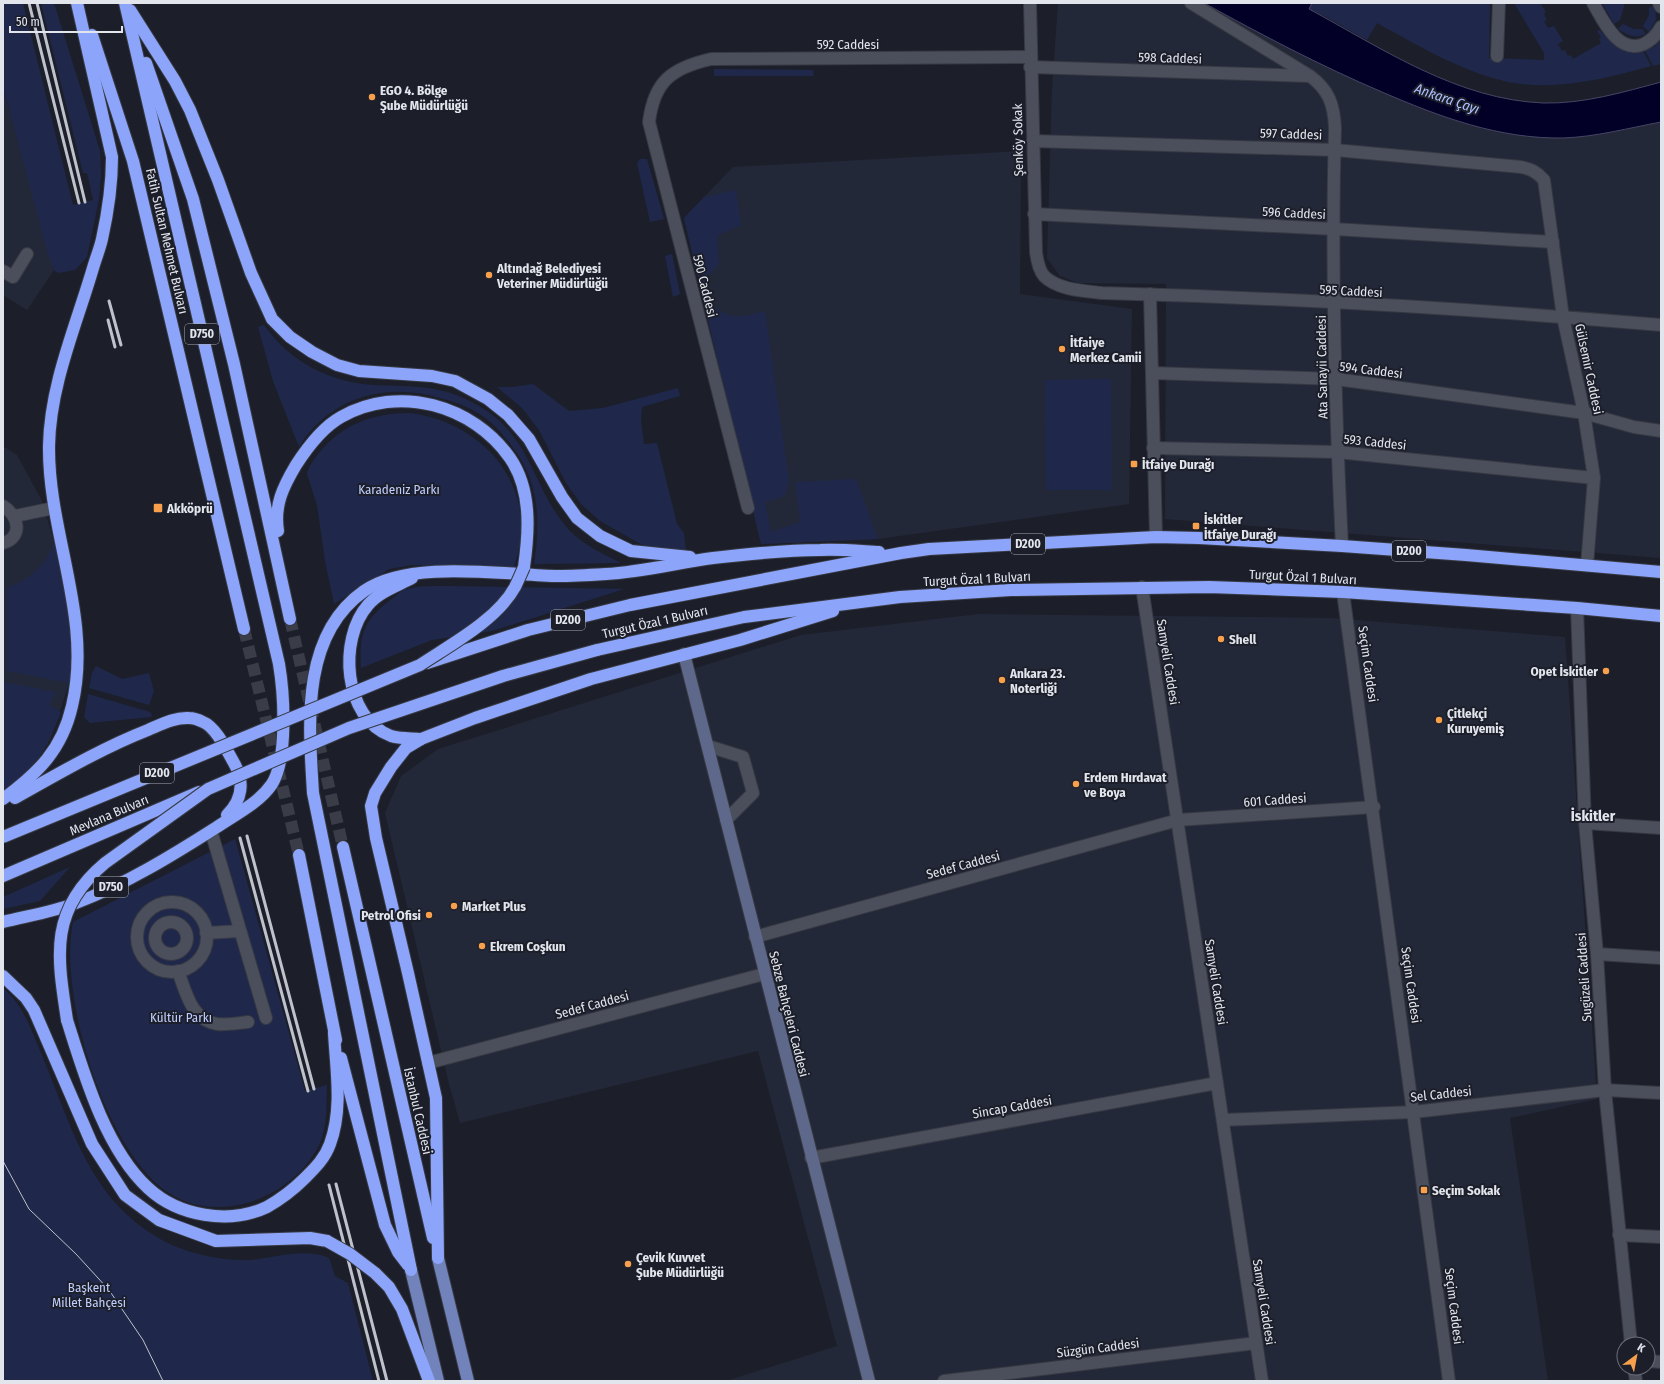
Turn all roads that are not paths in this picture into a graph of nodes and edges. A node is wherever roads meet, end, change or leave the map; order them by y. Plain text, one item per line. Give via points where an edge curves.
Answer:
1 (77, 3) edge
2 (81, 3) edge
3 (126, 3) edge
4 (1030, 3) edge
5 (1191, 3) edge
6 (1499, 3) edge
7 (1594, 3) edge
8 (1660, 3) edge
9 (1661, 7) edge
10 (1661, 27) edge
11 (1497, 56) dead end
12 (1030, 62) junction
13 (670, 74) joint
14 (1310, 76) junction
15 (1033, 140) junction
16 (1335, 150) junction
17 (1544, 180) joint
18 (1034, 214) junction
19 (1334, 229) junction
20 (1553, 242) junction
21 (27, 254) dead end
22 (3, 271) edge
23 (1043, 276) joint
24 (1150, 294) junction
25 (1334, 304) junction
26 (1564, 317) junction
27 (1661, 325) edge
28 (1152, 373) junction
29 (1336, 379) junction
30 (1584, 413) junction
31 (1661, 431) edge
32 (1153, 448) junction
33 (1337, 452) junction
34 (1594, 478) junction
35 (3, 506) edge
36 (54, 508) junction
37 (748, 508) dead end
38 (15, 516) junction
39 (1156, 537) junction
40 (3, 543) edge
41 (1342, 546) junction
42 (901, 553) junction
43 (711, 558) junction
44 (1587, 565) junction
45 (1661, 572) edge
46 (422, 573) junction
47 (1142, 587) junction
48 (1343, 592) junction
49 (866, 601) junction
50 (1577, 608) junction
51 (1661, 616) edge
52 (244, 629) tunnel mouth
53 (684, 654) junction
54 (420, 665) junction
55 (311, 710) joint
56 (421, 739) junction
57 (314, 743) joint
58 (708, 746) junction
59 (208, 789) junction
60 (3, 800) edge
61 (3, 804) edge
62 (1374, 807) junction
63 (726, 820) junction
64 (1178, 820) junction
65 (1585, 823) junction
66 (1661, 828) edge
67 (211, 831) junction
68 (3, 837) edge
69 (343, 847) tunnel mouth
70 (299, 855) tunnel mouth
71 (3, 876) edge
72 (173, 902) junction
73 (3, 922) edge
74 (171, 922) junction
75 (240, 931) junction
76 (187, 936) junction
77 (206, 936) junction
78 (755, 937) junction
79 (155, 938) junction
80 (137, 939) junction
81 (171, 953) junction
82 (1597, 954) junction
83 (1661, 958) edge
84 (174, 971) junction
85 (764, 974) junction
86 (3, 976) edge
87 (266, 1018) dead end
88 (248, 1022) dead end
89 (334, 1033) junction
90 (428, 1063) junction
91 (1217, 1083) junction
92 (1605, 1090) junction
93 (1661, 1093) edge
94 (1414, 1112) junction
95 (1223, 1120) junction
96 (811, 1158) junction
97 (1619, 1235) junction
98 (1661, 1237) edge
99 (438, 1258) junction
100 (411, 1270) junction
101 (1630, 1336) edge
102 (1256, 1343) junction
103 (429, 1381) edge
104 (438, 1381) edge
105 (468, 1381) edge
106 (869, 1381) edge
107 (944, 1381) edge
108 (1262, 1381) edge
109 (1449, 1381) edge

1 - 36 highway via 108,135 112,178 102,240 61,368 49,448
2 - 52 highway, Fatih Sultan Mehmet Bulvarı via 133,161
3 - 43 highway via 190,110 261,299 272,319 312,352 337,365 366,372 432,376 455,382 488,399 508,415 529,439 577,518 600,536 631,551
3 - 54 highway, bridge via 193,199 234,364 290,619 276,516 287,480 312,442 339,418 378,403 394,400 426,403 458,414 477,424 511,459 526,499 528,525 524,567 515,588 493,614
3 - 67 highway, D750 via 282,682 282,749 272,784 255,803
4 - 12 street, Şenköy Sokak
5 - 14 street, Ata Sanayii Caddesi
6 - 11 street
7 - 10 street via 1610,32 1626,44 1640,45 1649,41
8 - 9 street
12 - 13 street, 592 Caddesi via 711,59 694,63
12 - 14 street, 598 Caddesi
12 - 15 street, Şenköy Sokak
13 - 37 street, 590 Caddesi via 654,98 649,122
14 - 16 street, Ata Sanayii Caddesi via 1328,94 1334,109
15 - 16 street, 597 Caddesi
15 - 18 street, Şenköy Sokak
16 - 17 street, 597 Caddesi via 1521,167 1531,169
16 - 19 street, Ata Sanayii Caddesi
17 - 20 street, Gülsemir Caddesi
18 - 19 street, 596 Caddesi
18 - 23 street, Şenköy Sokak via 1036,252
19 - 20 street, 596 Caddesi
19 - 25 street, Ata Sanayii Caddesi
20 - 26 street, Gülsemir Caddesi
21 - 22 street via 12,277
23 - 24 street, 595 Caddesi via 1058,285 1078,290
24 - 25 street, 595 Caddesi
24 - 28 street
25 - 26 street, 595 Caddesi
25 - 29 street, Ata Sanayii Caddesi
26 - 27 street, 595 Caddesi
26 - 30 street, Gülsemir Caddesi
28 - 29 street, 594 Caddesi
28 - 32 street
29 - 30 street, 594 Caddesi
29 - 33 street, Ata Sanayii Caddesi
30 - 31 street, 594 Caddesi
30 - 34 street, Gülsemir Caddesi
32 - 33 street, 593 Caddesi
32 - 39 street
33 - 34 street, 593 Caddesi
33 - 41 street, Ata Sanayii Caddesi
34 - 44 street, Gülsemir Caddesi
35 - 38 street
36 - 38 street
36 - 60 highway via 77,627 79,662 75,694 66,725 45,764
38 - 40 street via 16,531 12,538
39 - 41 highway, Turgut Özal 1 Bulvarı / D200
39 - 42 highway, Turgut Özal 1 Bulvarı / D200
41 - 44 highway, Turgut Özal 1 Bulvarı / D200
42 - 43 highway, Turgut Özal 1 Bulvarı via 820,550
42 - 54 highway, Turgut Özal 1 Bulvarı / D200, bridge via 630,605 528,630
43 - 46 highway via 607,574 559,576 473,572
44 - 45 highway, Turgut Özal 1 Bulvarı / D200
46 - 56 highway via 378,595 355,624 350,642 351,686 362,714 391,736
46 - 100 highway via 388,578 364,591 341,612 328,632 318,657 312,692 310,739 313,793
47 - 48 highway, Turgut Özal 1 Bulvarı
47 - 49 highway, Turgut Özal 1 Bulvarı via 1011,590
47 - 64 street, Samyeli Caddesi
48 - 50 highway, Turgut Özal 1 Bulvarı
48 - 62 street, Seçim Caddesi
49 - 53 highway via 740,640
49 - 57 highway, Turgut Özal 1 Bulvarı, bridge via 744,617 596,650 503,676 349,728
50 - 51 highway, Turgut Özal 1 Bulvarı
50 - 65 street, Sugüzeli Caddesi
53 - 56 highway via 591,679
53 - 58 street, Sebze Bahçeleri Caddesi
54 - 55 highway, Turgut Özal 1 Bulvarı / D200, bridge
55 - 68 highway, Mevlana Bulvarı / D200, bridge
56 - 90 highway via 406,748 391,767 371,806 376,838
57 - 59 highway, Mevlana Bulvarı, bridge
58 - 63 street, Sebze Bahçeleri Caddesi
58 - 63 street via 743,757 753,793
59 - 71 highway, Mevlana Bulvarı, bridge
59 - 89 highway, bridge via 94,872 67,911 59,949 67,1020 80,1063 101,1115 126,1161 140,1180 149,1189 175,1205 202,1214 215,1215 240,1215 266,1207 292,1191 324,1156 332,1137 337,1098
61 - 67 highway via 137,734 170,721 189,718 205,722 218,736 236,768 242,791 237,804
62 - 64 street, 601 Caddesi
62 - 94 street, Seçim Caddesi
63 - 78 street, Sebze Bahçeleri Caddesi
64 - 78 street, Sedef Caddesi
64 - 91 street, Samyeli Caddesi
65 - 66 street
65 - 82 street, Sugüzeli Caddesi
67 - 73 highway, D750 via 151,866 76,904
67 - 75 street
69 - 99 highway, İstanbul Caddesi
70 - 89 highway
72 - 74 street
72 - 77 street via 181,903 201,918
72 - 80 street via 158,905 145,915 138,929
74 - 76 street via 182,926
74 - 79 street via 158,928
75 - 77 street
75 - 87 street
76 - 77 street
76 - 81 street via 182,950
77 - 84 street via 204,948 196,961
78 - 85 street, Sebze Bahçeleri Caddesi
79 - 80 street
79 - 81 street via 159,947
80 - 84 street via 140,952 149,963 162,970
81 - 84 street
82 - 83 street
82 - 92 street, Sugüzeli Caddesi
84 - 88 street via 192,1008 201,1019 218,1024
85 - 90 street, Sedef Caddesi
85 - 96 street, Sebze Bahçeleri Caddesi
86 - 103 highway, bridge via 26,998 34,1010 92,1144 125,1195 159,1220 216,1241 310,1238 327,1241 350,1254 389,1287 402,1309
89 - 100 highway via 386,1225 398,1252
90 - 99 highway via 436,1098
91 - 95 street, Samyeli Caddesi
91 - 96 street, Sincap Caddesi
92 - 93 street, Sel Caddesi
92 - 94 street, Sel Caddesi
92 - 97 street, Sugüzeli Caddesi
94 - 95 street, Sel Caddesi
94 - 109 street, Seçim Caddesi
95 - 102 street, Samyeli Caddesi
96 - 106 street, Sebze Bahçeleri Caddesi
97 - 98 street
97 - 101 street, Sugüzeli Caddesi
99 - 105 main road, İstanbul Caddesi
100 - 104 main road
102 - 107 street, Süzgün Caddesi
102 - 108 street, Samyeli Caddesi

